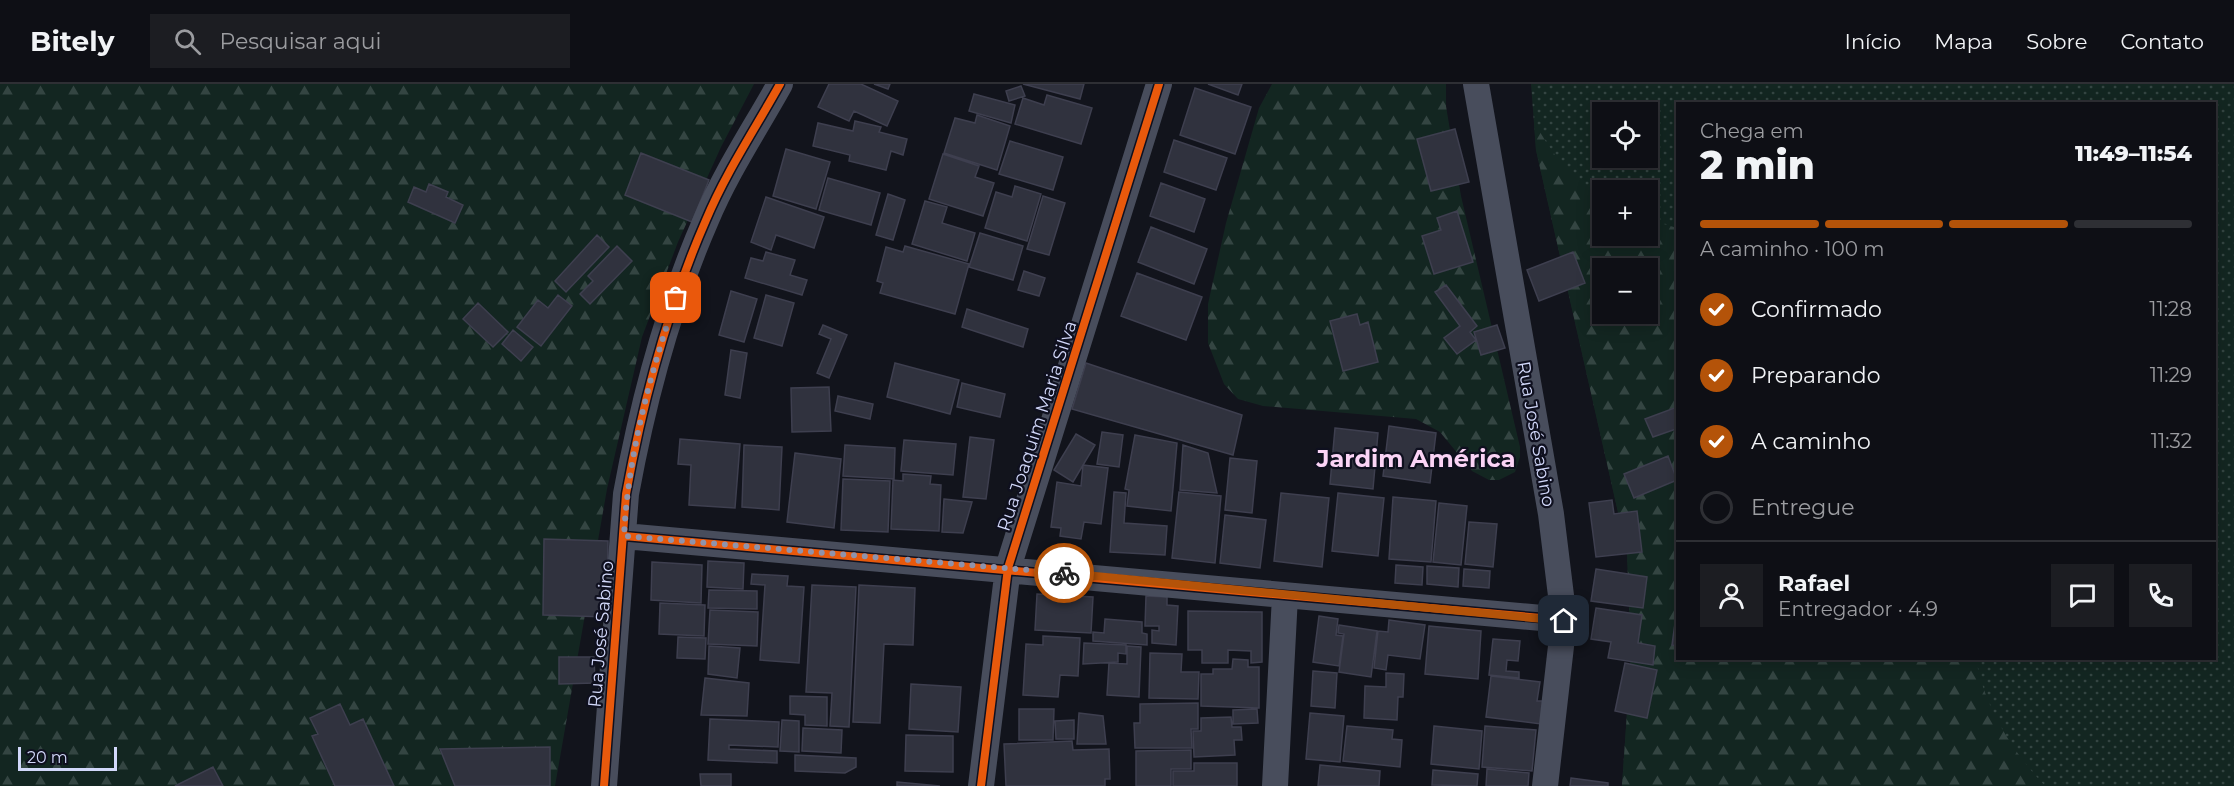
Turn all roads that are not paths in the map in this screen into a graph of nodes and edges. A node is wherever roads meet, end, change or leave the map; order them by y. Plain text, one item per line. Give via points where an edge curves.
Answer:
1 (780, 84) edge
2 (1160, 84) edge
3 (1476, 84) edge
4 (624, 536) junction
5 (1008, 568) junction
6 (1285, 596) junction
7 (1564, 621) junction
8 (604, 786) edge
9 (981, 786) edge
10 (1275, 786) edge
11 (1545, 786) edge

1 - 4 street, Rua José Sabino via 733,162 706,219 661,342 634,451
2 - 5 street, Rua Joaquim Maria Silva
3 - 7 street, Rua José Sabino via 1551,514
4 - 5 street
4 - 8 street, Rua José Sabino
5 - 6 street
5 - 9 street, Rua Joaquim Maria Silva
6 - 7 street
6 - 10 street
7 - 11 street, Rua José Sabino

